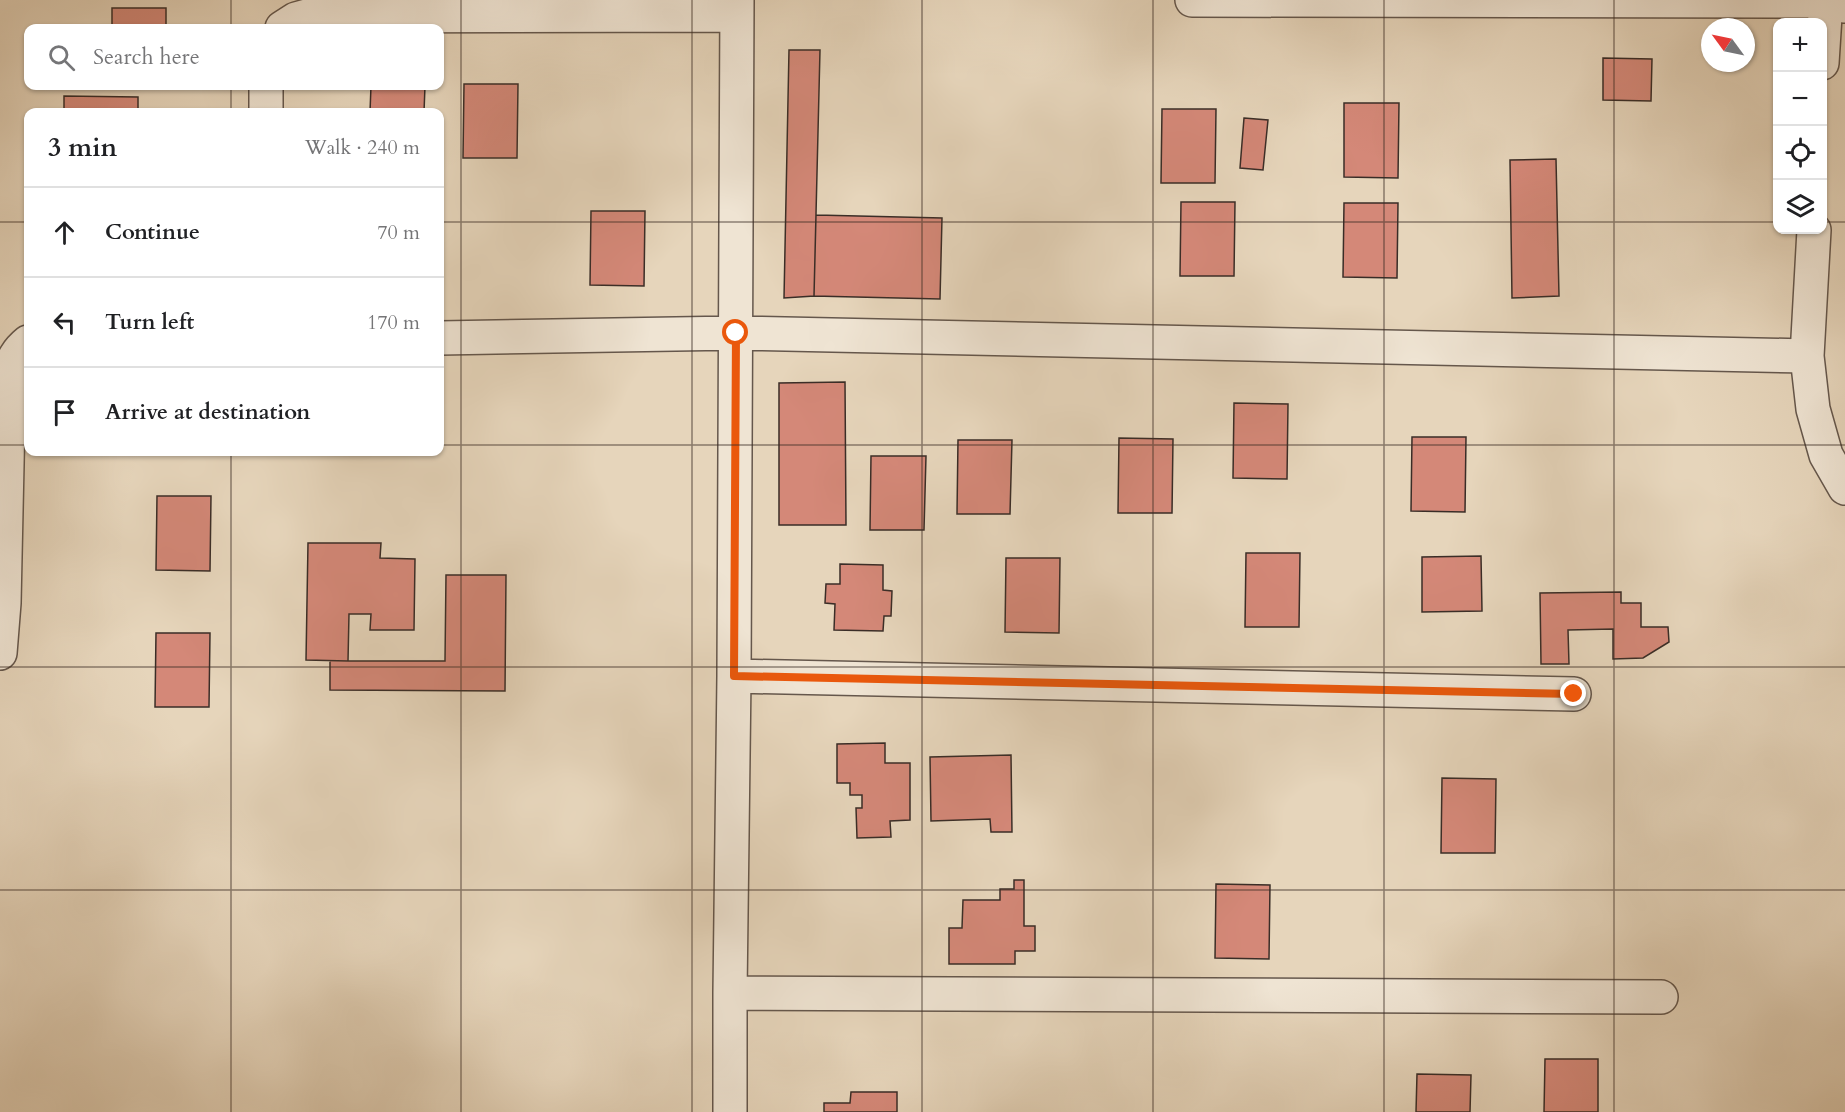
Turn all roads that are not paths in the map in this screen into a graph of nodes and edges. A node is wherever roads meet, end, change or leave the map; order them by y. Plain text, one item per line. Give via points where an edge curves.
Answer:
1 (1192, 0) edge
2 (1207, 0) edge
3 (1549, 0) edge
4 (1832, 2) edge
5 (737, 7) edge
6 (288, 24) edge
7 (1827, 32) edge
8 (266, 90) edge
9 (266, 108) edge
10 (1814, 234) edge
11 (736, 333) junction
12 (444, 338) edge
13 (24, 345) edge
14 (1807, 356) junction
15 (1845, 488) edge
16 (0, 653) edge
17 (734, 676) junction
18 (1574, 694) dead end
19 (730, 993) junction
20 (1660, 997) dead end
21 (730, 1112) edge

1 - 2 street
2 - 3 street
3 - 4 street
4 - 7 street
5 - 6 street via 307,16
5 - 11 street
8 - 9 street
10 - 14 street
11 - 12 street
11 - 14 street
11 - 17 street
13 - 16 street via 12,360 9,372
14 - 15 street via 1813,409 1826,455
17 - 18 street
17 - 19 street
19 - 20 street
19 - 21 street

